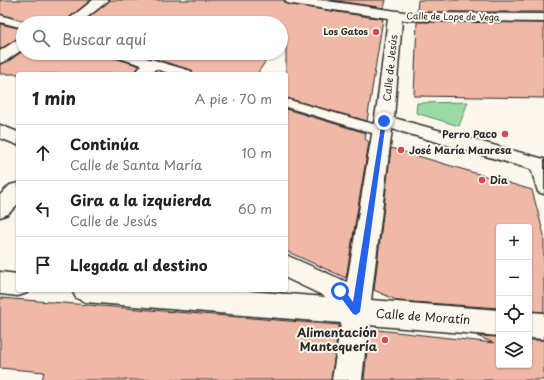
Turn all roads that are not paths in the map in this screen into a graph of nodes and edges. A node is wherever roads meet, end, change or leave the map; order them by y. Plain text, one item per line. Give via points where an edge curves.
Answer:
1 (102, 0) edge
2 (292, 0) edge
3 (388, 9) edge
4 (80, 16) edge
5 (0, 18) edge
6 (544, 18) edge
7 (16, 23) edge
8 (16, 47) edge
9 (0, 58) edge
10 (130, 60) edge
11 (147, 69) edge
12 (170, 72) edge
13 (288, 103) edge
14 (383, 126) junction
15 (0, 131) edge
16 (16, 138) edge
17 (541, 165) edge
18 (544, 188) edge
19 (16, 193) edge
20 (0, 208) edge
21 (288, 267) edge
22 (0, 283) edge
23 (16, 285) edge
24 (110, 292) edge
25 (356, 312) junction
26 (496, 323) edge
27 (532, 325) edge
28 (544, 326) edge
29 (347, 380) edge

1 - 4 street
2 - 3 street, Calle de Lope de Vega
3 - 6 street, Calle de Lope de Vega via 411,17
3 - 14 street, Calle de Jesús
5 - 7 street
8 - 9 street
10 - 11 street
11 - 12 street
13 - 14 street
14 - 17 street
14 - 25 street, Calle de Jesús
15 - 16 street
17 - 18 street
19 - 20 street
21 - 25 street via 340,291
22 - 23 street
24 - 25 street, Calle de Moratín
25 - 26 street, Calle de Moratín
25 - 29 street, Calle de Jesús
27 - 28 street

